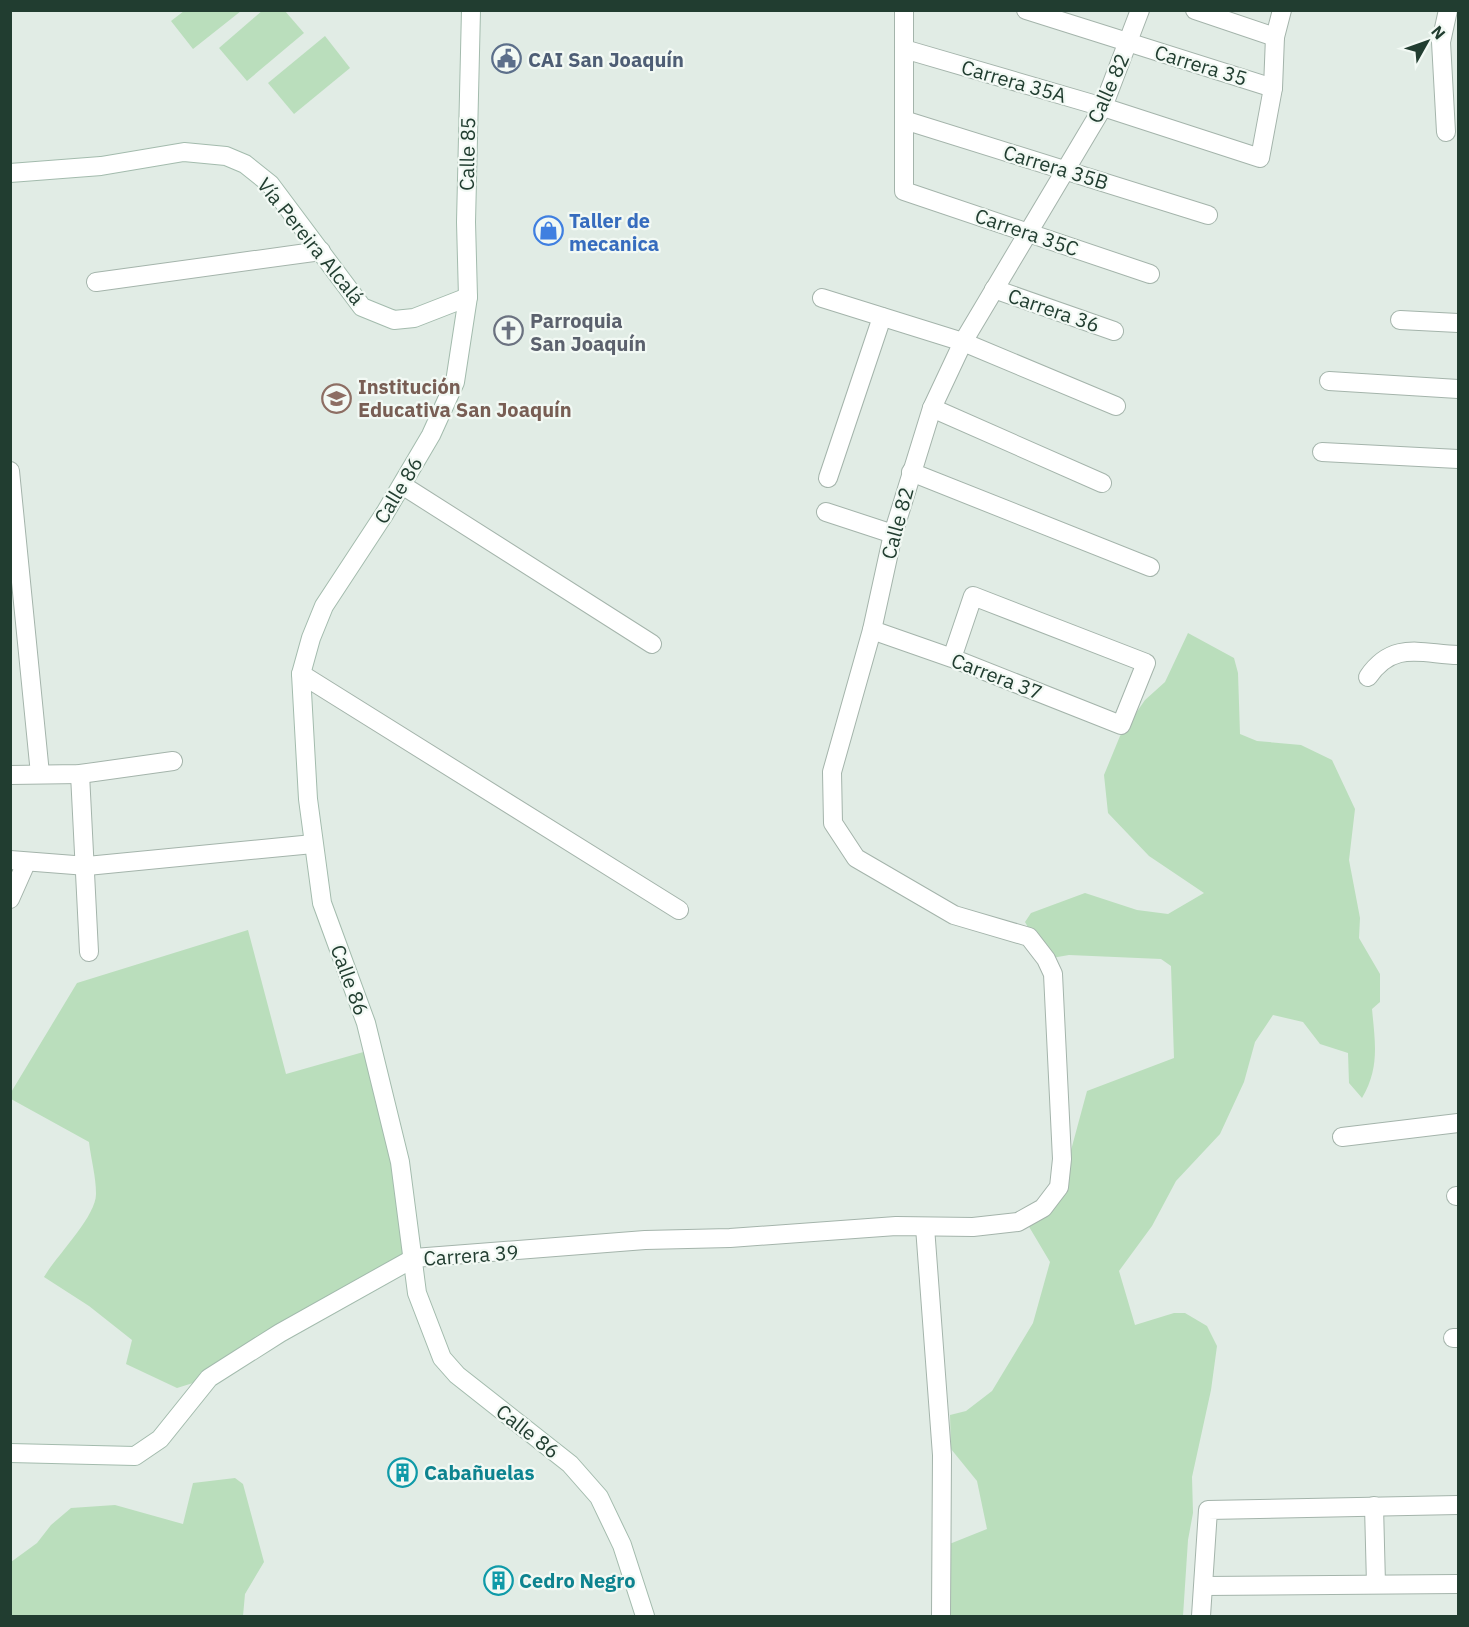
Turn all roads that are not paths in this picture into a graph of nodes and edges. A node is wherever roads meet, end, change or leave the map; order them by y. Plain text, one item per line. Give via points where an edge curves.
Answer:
1 (471, 10) edge
2 (904, 10) edge
3 (1026, 10) edge
4 (1140, 10) edge
5 (1195, 10) edge
6 (1282, 10) edge
7 (1448, 10) edge
8 (1214, 14) edge
9 (1053, 15) edge
10 (1275, 37) junction
11 (1450, 41) edge
12 (1128, 43) junction
13 (904, 49) junction
14 (1273, 88) junction
15 (1451, 104) edge
16 (1103, 107) junction
17 (904, 120) junction
18 (1446, 132) dead end
19 (1066, 169) junction
20 (10, 173) edge
21 (1208, 215) dead end
22 (1027, 232) junction
23 (321, 251) junction
24 (1150, 274) dead end
25 (96, 282) dead end
26 (994, 289) junction
27 (468, 297) junction
28 (822, 298) dead end
29 (882, 317) junction
30 (1400, 320) dead end
31 (1458, 323) edge
32 (1114, 331) dead end
33 (963, 342) junction
34 (1329, 381) dead end
35 (1458, 389) edge
36 (1116, 406) dead end
37 (932, 408) junction
38 (1322, 452) dead end
39 (1458, 459) edge
40 (10, 471) edge
41 (911, 472) junction
42 (828, 478) dead end
43 (1102, 483) dead end
44 (402, 485) junction
45 (826, 512) dead end
46 (893, 534) junction
47 (1150, 567) dead end
48 (872, 630) junction
49 (652, 644) dead end
50 (1458, 655) edge
51 (952, 658) junction
52 (301, 674) junction
53 (1368, 676) dead end
54 (173, 761) dead end
55 (40, 774) junction
56 (80, 774) junction
57 (10, 775) edge
58 (313, 844) junction
59 (18, 861) edge
60 (87, 866) junction
61 (10, 899) edge
62 (679, 910) dead end
63 (89, 952) dead end
64 (1046, 959) joint
65 (1458, 1123) edge
66 (1342, 1137) dead end
67 (925, 1227) junction
68 (414, 1258) junction
69 (10, 1453) edge
70 (1458, 1504) edge
71 (1374, 1506) junction
72 (1376, 1584) junction
73 (1458, 1584) edge
74 (1204, 1586) junction
75 (645, 1617) edge
76 (942, 1617) edge
77 (1201, 1617) edge

1 - 27 street, Calle 85
2 - 13 street
3 - 9 street, Carrera 35
4 - 12 street, Calle 82
5 - 8 street
6 - 10 street
7 - 11 street
8 - 10 street
9 - 12 street, Carrera 35
10 - 14 street
11 - 15 street
12 - 14 street, Carrera 35
12 - 16 street, Calle 82
13 - 16 street, Carrera 35A
13 - 17 street
14 - 16 street, Carrera 35A via 1260,158
15 - 18 street
16 - 19 street, Calle 82
17 - 19 street, Carrera 35B
17 - 22 street, Carrera 35C via 904,190
19 - 21 street, Carrera 35B
19 - 22 street, Calle 82
20 - 23 street, Vía Pereira Alcalá via 100,166 184,152 226,156 245,164 270,184
22 - 24 street, Carrera 35C
22 - 26 street, Calle 82
23 - 25 street
23 - 27 street, Vía Pereira Alcalá via 362,308 394,320 414,318
26 - 32 street, Carrera 36
26 - 33 street, Calle 82
27 - 44 street, Calle 86 via 454,382 431,435
28 - 29 street
29 - 33 street
29 - 42 street
30 - 31 street
33 - 36 street
33 - 37 street, Calle 82
34 - 35 street
37 - 41 street, Calle 82
37 - 43 street
38 - 39 street
40 - 55 street
41 - 46 street, Calle 82
41 - 47 street
44 - 49 street
44 - 52 street, Calle 86 via 324,606 310,638
45 - 46 street
46 - 48 street, Calle 82
48 - 51 street, Carrera 37
48 - 64 street, Calle 82 via 832,772 833,823 856,858 954,915 1029,937
50 - 53 street via 1403,650 1375,666
51 - 51 street, Carrera 37 via 1121,725 1146,663 973,596
52 - 58 street, Calle 86
52 - 62 street
54 - 56 street
55 - 56 street
55 - 57 street
56 - 60 street
58 - 60 street
58 - 68 street, Calle 86 via 322,903 366,1023 400,1162
59 - 60 street
59 - 61 street
60 - 63 street
64 - 67 street, Carrera 39 via 1053,974 1062,1159 1059,1187 1043,1208 1018,1222
65 - 66 street
67 - 68 street, Carrera 39 via 645,1240
67 - 76 street via 942,1455
68 - 69 street, Carrera 39 via 209,1378 160,1439 135,1456
68 - 75 street, Calle 86 via 417,1293 442,1358 457,1375 570,1464 599,1497 622,1545
70 - 71 street
71 - 72 street
71 - 74 street via 1208,1510
72 - 73 street
72 - 74 street
74 - 77 street

